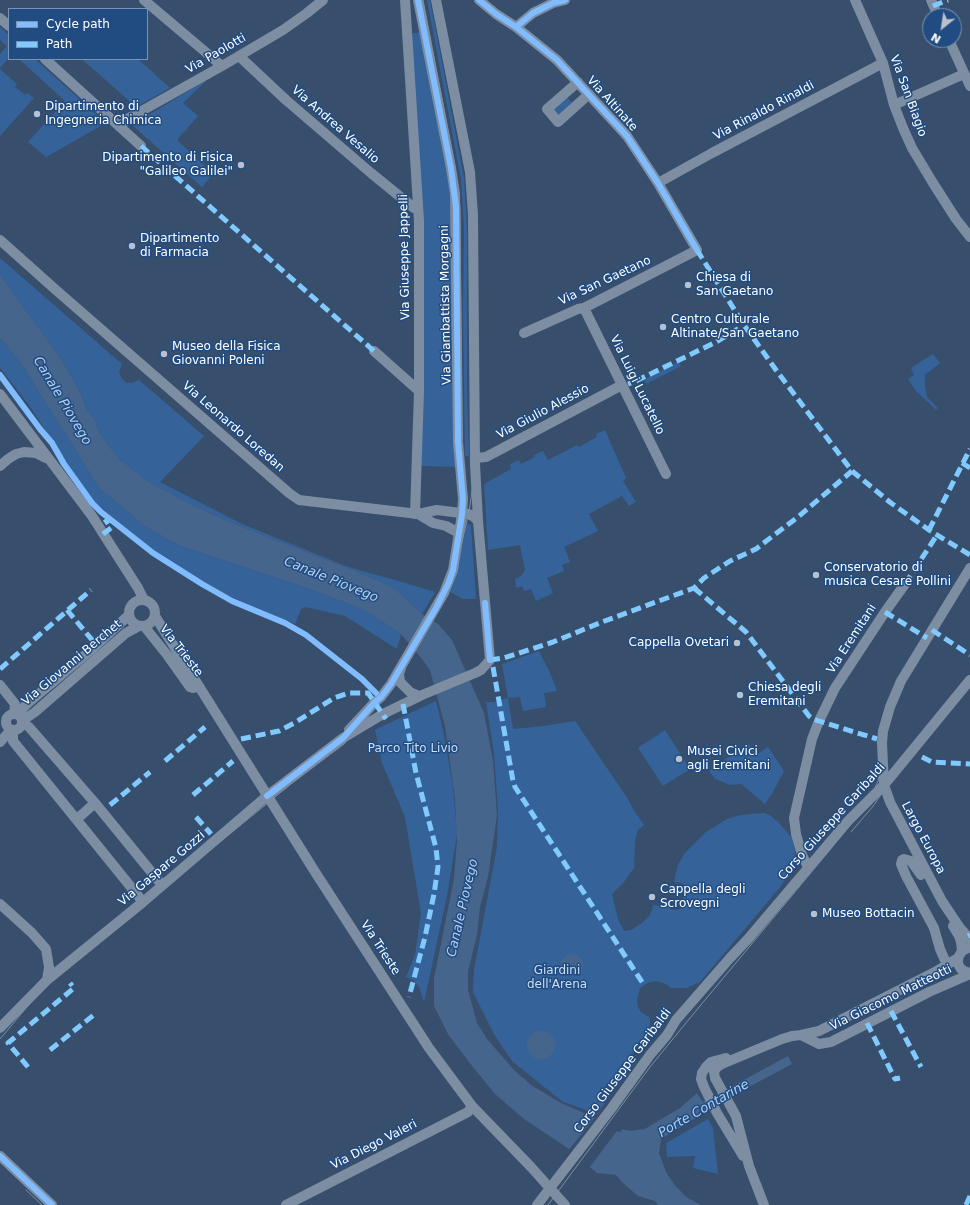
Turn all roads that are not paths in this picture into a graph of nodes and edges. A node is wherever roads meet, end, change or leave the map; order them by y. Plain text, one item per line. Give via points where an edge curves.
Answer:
1 (144, 0) edge
2 (323, 0) edge
3 (405, 0) edge
4 (418, 0) edge
5 (436, 0) edge
6 (479, 0) edge
7 (565, 0) edge
8 (855, 0) edge
9 (0, 18) edge
10 (8, 25) edge
11 (516, 27) junction
12 (952, 48) edge
13 (239, 56) junction
14 (46, 60) edge
15 (883, 62) junction
16 (222, 66) junction
17 (964, 74) junction
18 (578, 82) junction
19 (970, 86) edge
20 (589, 94) junction
21 (894, 105) junction
22 (120, 126) junction
23 (140, 146) dead end
24 (658, 183) junction
25 (418, 207) junction
26 (970, 237) edge
27 (0, 240) edge
28 (697, 250) joint
29 (584, 308) junction
30 (524, 333) dead end
31 (374, 351) dead end
32 (622, 385) junction
33 (419, 391) junction
34 (0, 394) edge
35 (475, 458) junction
36 (48, 459) junction
37 (0, 466) edge
38 (666, 474) dead end
39 (416, 514) junction
40 (462, 514) junction
41 (478, 521) junction
42 (459, 533) junction
43 (970, 568) edge
44 (905, 584) dead end
45 (144, 600) junction
46 (129, 615) junction
47 (155, 616) junction
48 (142, 626) junction
49 (403, 664) junction
50 (970, 680) edge
51 (0, 685) edge
52 (198, 686) junction
53 (421, 695) junction
54 (19, 718) junction
55 (6, 727) edge
56 (343, 738) junction
57 (0, 742) edge
58 (884, 785) junction
59 (267, 796) junction
60 (95, 803) junction
61 (77, 819) junction
62 (808, 867) junction
63 (162, 885) junction
64 (942, 901) junction
65 (143, 902) junction
66 (0, 904) edge
67 (970, 939) edge
68 (963, 952) edge
69 (947, 965) junction
70 (970, 974) edge
71 (47, 980) junction
72 (1, 1029) edge
73 (801, 1036) junction
74 (737, 1058) junction
75 (472, 1106) junction
76 (0, 1156) edge
77 (749, 1166) junction
78 (550, 1188) junction
79 (52, 1205) edge
80 (286, 1205) edge
81 (537, 1205) edge
82 (565, 1205) edge
83 (764, 1205) edge

1 - 16 street
2 - 13 street, Via Paolotti via 283,30
3 - 25 street, Via Giuseppe Jappelli
4 - 40 street, Via Giambattista Morgagni via 455,194 458,442
5 - 35 street via 470,172 473,215
6 - 11 street, Via Altinate
7 - 11 street via 552,3 533,13
8 - 15 street, Via San Biagio
9 - 10 street
11 - 18 street, Via Altinate
12 - 17 street
13 - 16 street, Via Paolotti
13 - 25 street, Via Andrea Vesalio via 371,173 414,208
14 - 22 street
15 - 21 street, Via San Biagio
15 - 24 street, Via Rinaldo Rinaldi
16 - 22 street, Via Paolotti
17 - 19 street
17 - 21 street
18 - 20 street, Via Altinate
18 - 20 street via 547,110 558,122
20 - 24 street, Via Altinate via 627,136
21 - 26 street, Via San Biagio via 912,148
22 - 23 street
24 - 28 street, Via Altinate
25 - 33 street, Via Giuseppe Jappelli
27 - 39 street, Via Leonardo Loredan via 299,500
28 - 29 street, Via San Gaetano
29 - 30 street, Via San Gaetano
29 - 32 street, Via Luigi Lucatello
31 - 33 street
32 - 35 street, Via Giulio Alessio via 486,457
32 - 38 street, Via Luigi Lucatello
33 - 39 street, Via Giuseppe Jappelli
34 - 36 street, Via Trieste
35 - 41 street
36 - 37 street via 36,453 24,452 16,454
36 - 45 street, Via Trieste via 92,516
39 - 40 street via 434,510
39 - 42 street
40 - 41 street via 473,516
40 - 42 street, Via Giambattista Morgagni
41 - 53 street, Via Gaspare Gozzi via 490,660 475,674
42 - 49 street, Via Giambattista Morgagni via 451,576 444,593
43 - 58 street, Largo Europa via 901,682 890,707 882,739
44 - 62 street, Via Eremitani via 835,688 812,738 794,818 796,834
45 - 46 street via 134,603 130,607
45 - 47 street, Via Trieste via 153,606
46 - 48 street, Via Trieste via 132,622
46 - 54 street, Via Giovanni Berchet via 28,703
47 - 48 street, Via Trieste via 152,622
47 - 52 street, Via Trieste
48 - 52 street, Via Trieste via 190,687
48 - 54 street, Via Giovanni Berchet via 126,633 35,712
49 - 53 street via 399,674 400,682
49 - 56 street, Via Gaspare Gozzi via 381,697
50 - 58 street, Corso Giuseppe Garibaldi
51 - 54 street via 15,704
52 - 59 street, Via Trieste
53 - 56 street, Via Gaspare Gozzi
54 - 55 street via 11,714 6,718
54 - 55 street via 21,725 18,729
54 - 60 street
55 - 57 street
55 - 61 street via 13,741
56 - 59 street, Via Gaspare Gozzi
58 - 62 street, Corso Giuseppe Garibaldi
58 - 64 street, Largo Europa via 896,815
59 - 63 street, Via Gaspare Gozzi
59 - 75 street, Via Trieste via 419,1032
60 - 61 street
60 - 63 street
61 - 65 street
62 - 78 street, Corso Giuseppe Garibaldi via 676,1020
63 - 65 street, Via Gaspare Gozzi
64 - 67 street, Largo Europa
64 - 68 street, Via Giacomo Matteotti via 943,910 959,936
64 - 69 street, Largo Europa via 928,888 916,866 911,861 902,860 906,876 934,928
65 - 71 street, Via Gaspare Gozzi
66 - 71 street via 46,949 49,967
68 - 69 street, Via Giacomo Matteotti
68 - 70 street, Via Giacomo Matteotti via 958,964
69 - 73 street, Via Giacomo Matteotti via 819,1030
70 - 73 street, Via Giacomo Matteotti via 831,1042 819,1044
71 - 72 street, Via Gaspare Gozzi
73 - 74 street, Via Giacomo Matteotti via 782,1039
74 - 77 street via 722,1064 714,1072 736,1116
74 - 77 street via 711,1062 702,1073 701,1079
75 - 78 street, Via Trieste
75 - 80 street, Via Diego Valeri via 468,1112
76 - 79 street
77 - 83 street
78 - 81 street, Corso Giuseppe Garibaldi
78 - 82 street, Via Trieste

